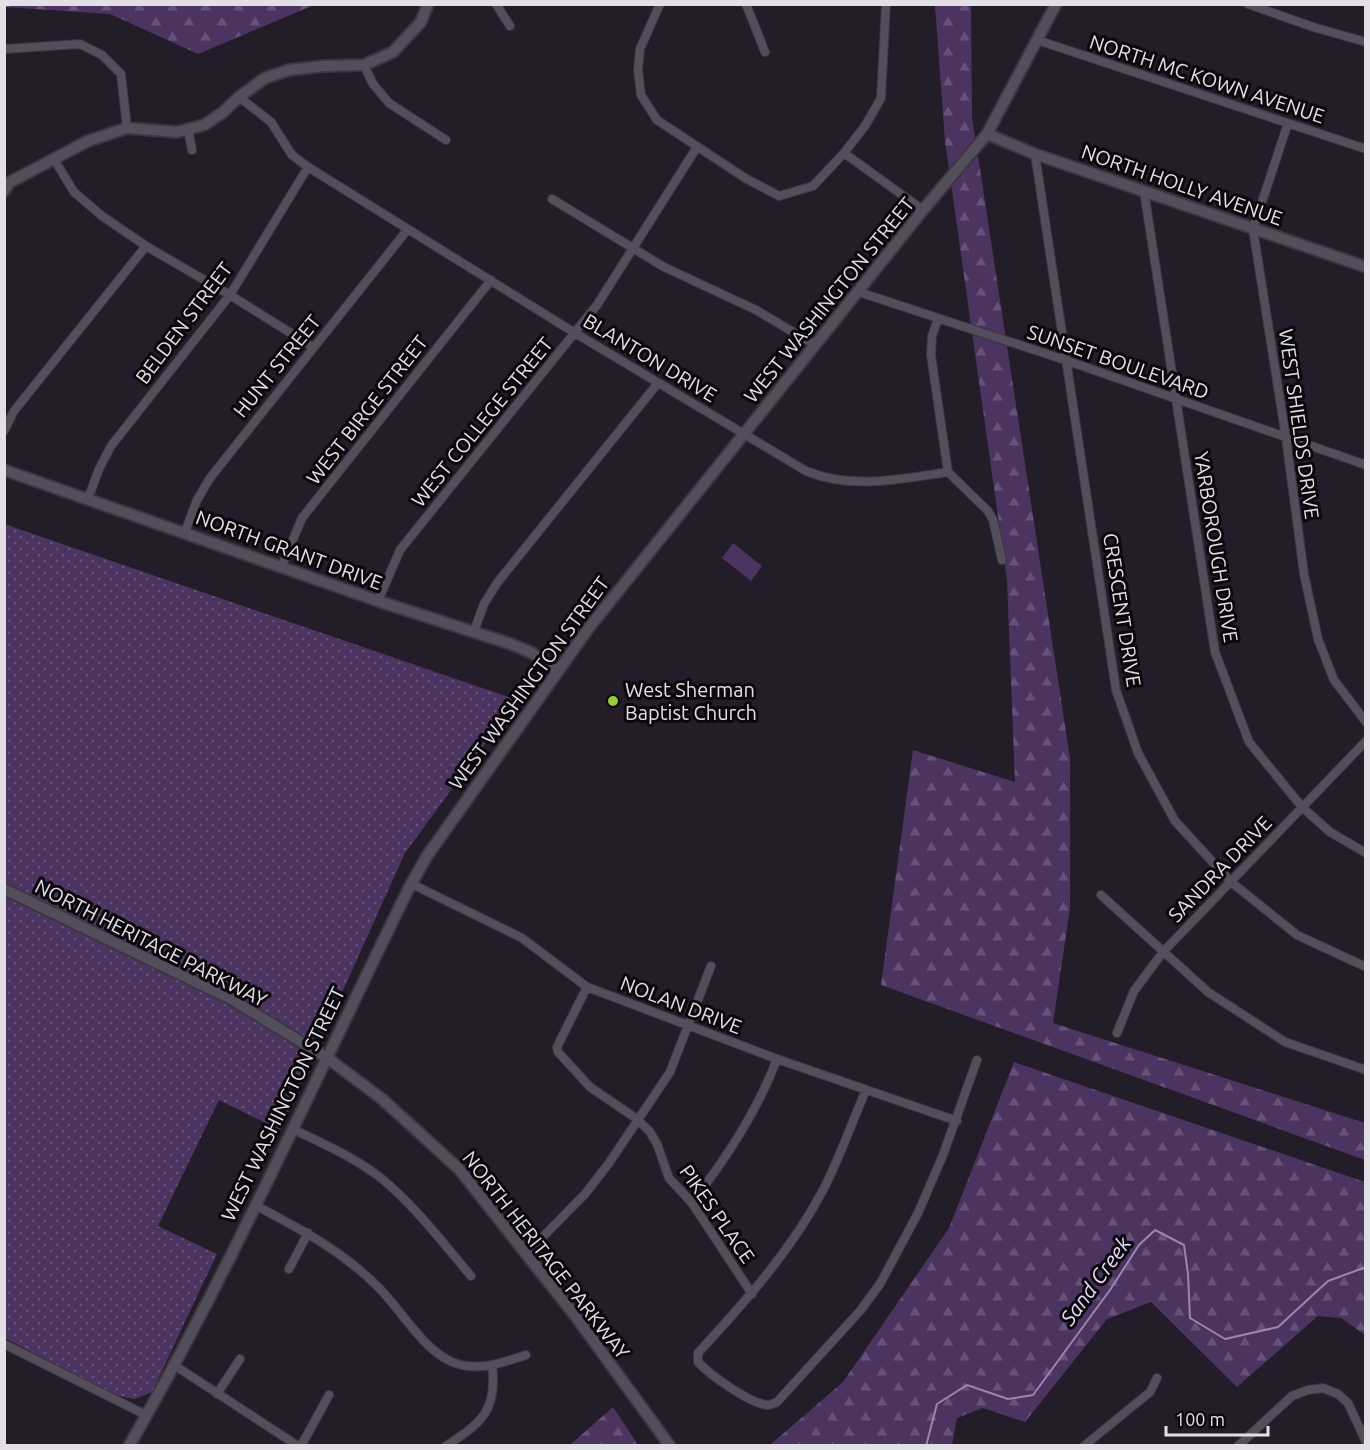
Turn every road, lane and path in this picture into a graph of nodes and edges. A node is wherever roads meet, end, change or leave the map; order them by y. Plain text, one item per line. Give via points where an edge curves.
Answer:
1 (428, 4) edge
2 (496, 4) edge
3 (660, 4) edge
4 (746, 4) edge
5 (886, 4) edge
6 (1056, 4) edge
7 (1248, 4) edge
8 (510, 26) dead end
9 (1037, 40) junction
10 (1365, 42) edge
11 (4, 49) edge
12 (765, 52) dead end
13 (364, 65) junction
14 (239, 97) junction
15 (1288, 123) junction
16 (127, 128) junction
17 (188, 129) junction
18 (987, 134) junction
19 (446, 140) dead end
20 (696, 147) junction
21 (1365, 149) edge
22 (192, 150) dead end
23 (844, 153) junction
24 (1035, 153) junction
25 (54, 159) junction
26 (308, 167) junction
27 (4, 191) edge
28 (1144, 191) junction
29 (552, 199) dead end
30 (923, 210) junction
31 (408, 229) junction
32 (1253, 229) junction
33 (146, 246) junction
34 (634, 248) junction
35 (1365, 268) edge
36 (491, 280) junction
37 (859, 292) junction
38 (230, 295) junction
39 (938, 319) junction
40 (575, 333) junction
41 (815, 345) junction
42 (314, 347) junction
43 (1065, 360) junction
44 (658, 383) junction
45 (1175, 398) junction
46 (4, 431) edge
47 (744, 433) junction
48 (1286, 438) junction
49 (1365, 465) edge
50 (4, 470) edge
51 (948, 472) junction
52 (88, 499) junction
53 (185, 532) junction
54 (1002, 560) dead end
55 (281, 568) junction
56 (378, 602) junction
57 (474, 631) junction
58 (557, 671) junction
59 (1365, 722) edge
60 (1365, 741) edge
61 (1302, 807) junction
62 (1365, 853) edge
63 (1231, 882) junction
64 (412, 884) junction
65 (4, 890) edge
66 (1101, 895) dead end
67 (1163, 952) junction
68 (711, 966) dead end
69 (1365, 967) edge
70 (587, 987) junction
71 (688, 1024) junction
72 (1117, 1033) dead end
73 (326, 1057) junction
74 (777, 1059) junction
75 (977, 1060) dead end
76 (1365, 1071) edge
77 (866, 1090) junction
78 (638, 1119) junction
79 (957, 1120) junction
80 (293, 1129) junction
81 (692, 1203) junction
82 (255, 1206) junction
83 (308, 1233) junction
84 (526, 1254) junction
85 (289, 1269) dead end
86 (471, 1276) dead end
87 (753, 1294) junction
88 (4, 1344) edge
89 (526, 1355) dead end
90 (240, 1359) dead end
91 (174, 1365) junction
92 (492, 1365) junction
93 (1157, 1377) dead end
94 (217, 1394) junction
95 (329, 1395) dead end
96 (146, 1415) junction
97 (1365, 1442) edge
98 (1088, 1444) edge
99 (129, 1446) edge
100 (299, 1446) edge
101 (446, 1446) edge
102 (670, 1446) edge
103 (1238, 1446) edge

1 - 13 street via 421,22 393,52
2 - 8 street
3 - 20 street via 640,49 640,95 657,120
4 - 12 street
5 - 23 street via 881,98
6 - 9 street, WEST WASHINGTON STREET
7 - 10 street
9 - 15 street, NORTH MC KOWN AVENUE
9 - 18 street, WEST WASHINGTON STREET
11 - 16 street via 80,44 102,55 121,74
13 - 14 street via 289,70 266,78
13 - 19 street via 389,103
14 - 17 street via 213,119
14 - 26 street, BLANTON DRIVE via 271,122 292,155
15 - 21 street, NORTH MC KOWN AVENUE
15 - 32 street, WEST SHIELDS DRIVE
16 - 17 street via 177,132
16 - 25 street via 88,141
17 - 22 street
18 - 24 street, NORTH HOLLY AVENUE
18 - 30 street, WEST WASHINGTON STREET
20 - 23 street via 779,196 813,186
20 - 34 street, WEST COLLEGE STREET
23 - 30 street
24 - 28 street, NORTH HOLLY AVENUE
24 - 43 street, CRESCENT DRIVE
25 - 27 street via 10,182
25 - 33 street via 74,192
26 - 31 street, BLANTON DRIVE
26 - 38 street, BELDEN STREET
28 - 32 street, NORTH HOLLY AVENUE
28 - 45 street, YARBOROUGH DRIVE
29 - 34 street
30 - 37 street, WEST WASHINGTON STREET
31 - 36 street, BLANTON DRIVE
31 - 42 street, HUNT STREET
32 - 35 street, NORTH HOLLY AVENUE
32 - 48 street, WEST SHIELDS DRIVE
33 - 38 street
33 - 46 street via 14,411
34 - 40 street, WEST COLLEGE STREET
34 - 41 street
36 - 40 street, BLANTON DRIVE
36 - 55 street, WEST BIRGE STREET via 302,518
37 - 39 street, SUNSET BOULEVARD
37 - 41 street, WEST WASHINGTON STREET
38 - 42 street
38 - 52 street, BELDEN STREET via 111,446
39 - 43 street, SUNSET BOULEVARD
39 - 51 street via 931,354
40 - 44 street, BLANTON DRIVE
40 - 56 street, WEST COLLEGE STREET via 400,550
41 - 47 street, WEST WASHINGTON STREET
42 - 53 street, HUNT STREET via 210,478
43 - 45 street, SUNSET BOULEVARD
43 - 63 street, CRESCENT DRIVE via 1116,690 1138,753 1175,821
44 - 47 street, BLANTON DRIVE
44 - 57 street via 497,583 483,604
45 - 48 street, SUNSET BOULEVARD
45 - 61 street, YARBOROUGH DRIVE via 1215,652 1249,742
47 - 51 street, BLANTON DRIVE via 806,471 837,481 876,483
47 - 58 street, WEST WASHINGTON STREET
48 - 49 street, SUNSET BOULEVARD
48 - 59 street, WEST SHIELDS DRIVE via 1304,574 1318,639 1334,680
50 - 52 street, NORTH GRANT DRIVE
51 - 54 street via 988,511
52 - 53 street, NORTH GRANT DRIVE
53 - 55 street, NORTH GRANT DRIVE
55 - 56 street, NORTH GRANT DRIVE
56 - 57 street, NORTH GRANT DRIVE
57 - 58 street, NORTH GRANT DRIVE via 532,653
58 - 64 street, WEST WASHINGTON STREET
60 - 61 street, SANDRA DRIVE
61 - 62 street, YARBOROUGH DRIVE via 1330,832
61 - 63 street, SANDRA DRIVE
63 - 67 street, SANDRA DRIVE
63 - 69 street, CRESCENT DRIVE via 1297,935
64 - 70 street, NOLAN DRIVE via 522,938
64 - 73 street, WEST WASHINGTON STREET
65 - 73 street, NORTH HERITAGE PARKWAY via 231,999
66 - 67 street
67 - 72 street, SANDRA DRIVE via 1134,991
67 - 76 street via 1208,992 1285,1042
68 - 71 street
70 - 71 street, NOLAN DRIVE
70 - 78 street, PIKES PLACE via 558,1052 590,1086
71 - 74 street, NOLAN DRIVE
71 - 78 street via 670,1072
73 - 80 street, WEST WASHINGTON STREET
73 - 84 street, NORTH HERITAGE PARKWAY via 382,1099 459,1169
74 - 77 street, NOLAN DRIVE
74 - 81 street via 741,1132
75 - 79 street
77 - 79 street, NOLAN DRIVE
77 - 87 street via 822,1192
78 - 81 street, PIKES PLACE via 657,1144 669,1178
78 - 84 street via 585,1194
79 - 87 street via 918,1213 879,1284 830,1347 777,1402 768,1405 730,1387 698,1362 698,1353
80 - 82 street, WEST WASHINGTON STREET
80 - 86 street via 350,1157 382,1179
81 - 87 street, PIKES PLACE
82 - 83 street
82 - 91 street, WEST WASHINGTON STREET
83 - 85 street
83 - 92 street via 363,1272 432,1348 451,1362 479,1368
84 - 102 street, NORTH HERITAGE PARKWAY
88 - 96 street
89 - 92 street
90 - 94 street
91 - 94 street
91 - 96 street, WEST WASHINGTON STREET
92 - 101 street via 494,1385 489,1406 474,1427
93 - 98 street via 1150,1392
94 - 100 street
95 - 100 street
96 - 99 street, WEST WASHINGTON STREET
97 - 103 street via 1348,1402 1323,1388 1292,1396

